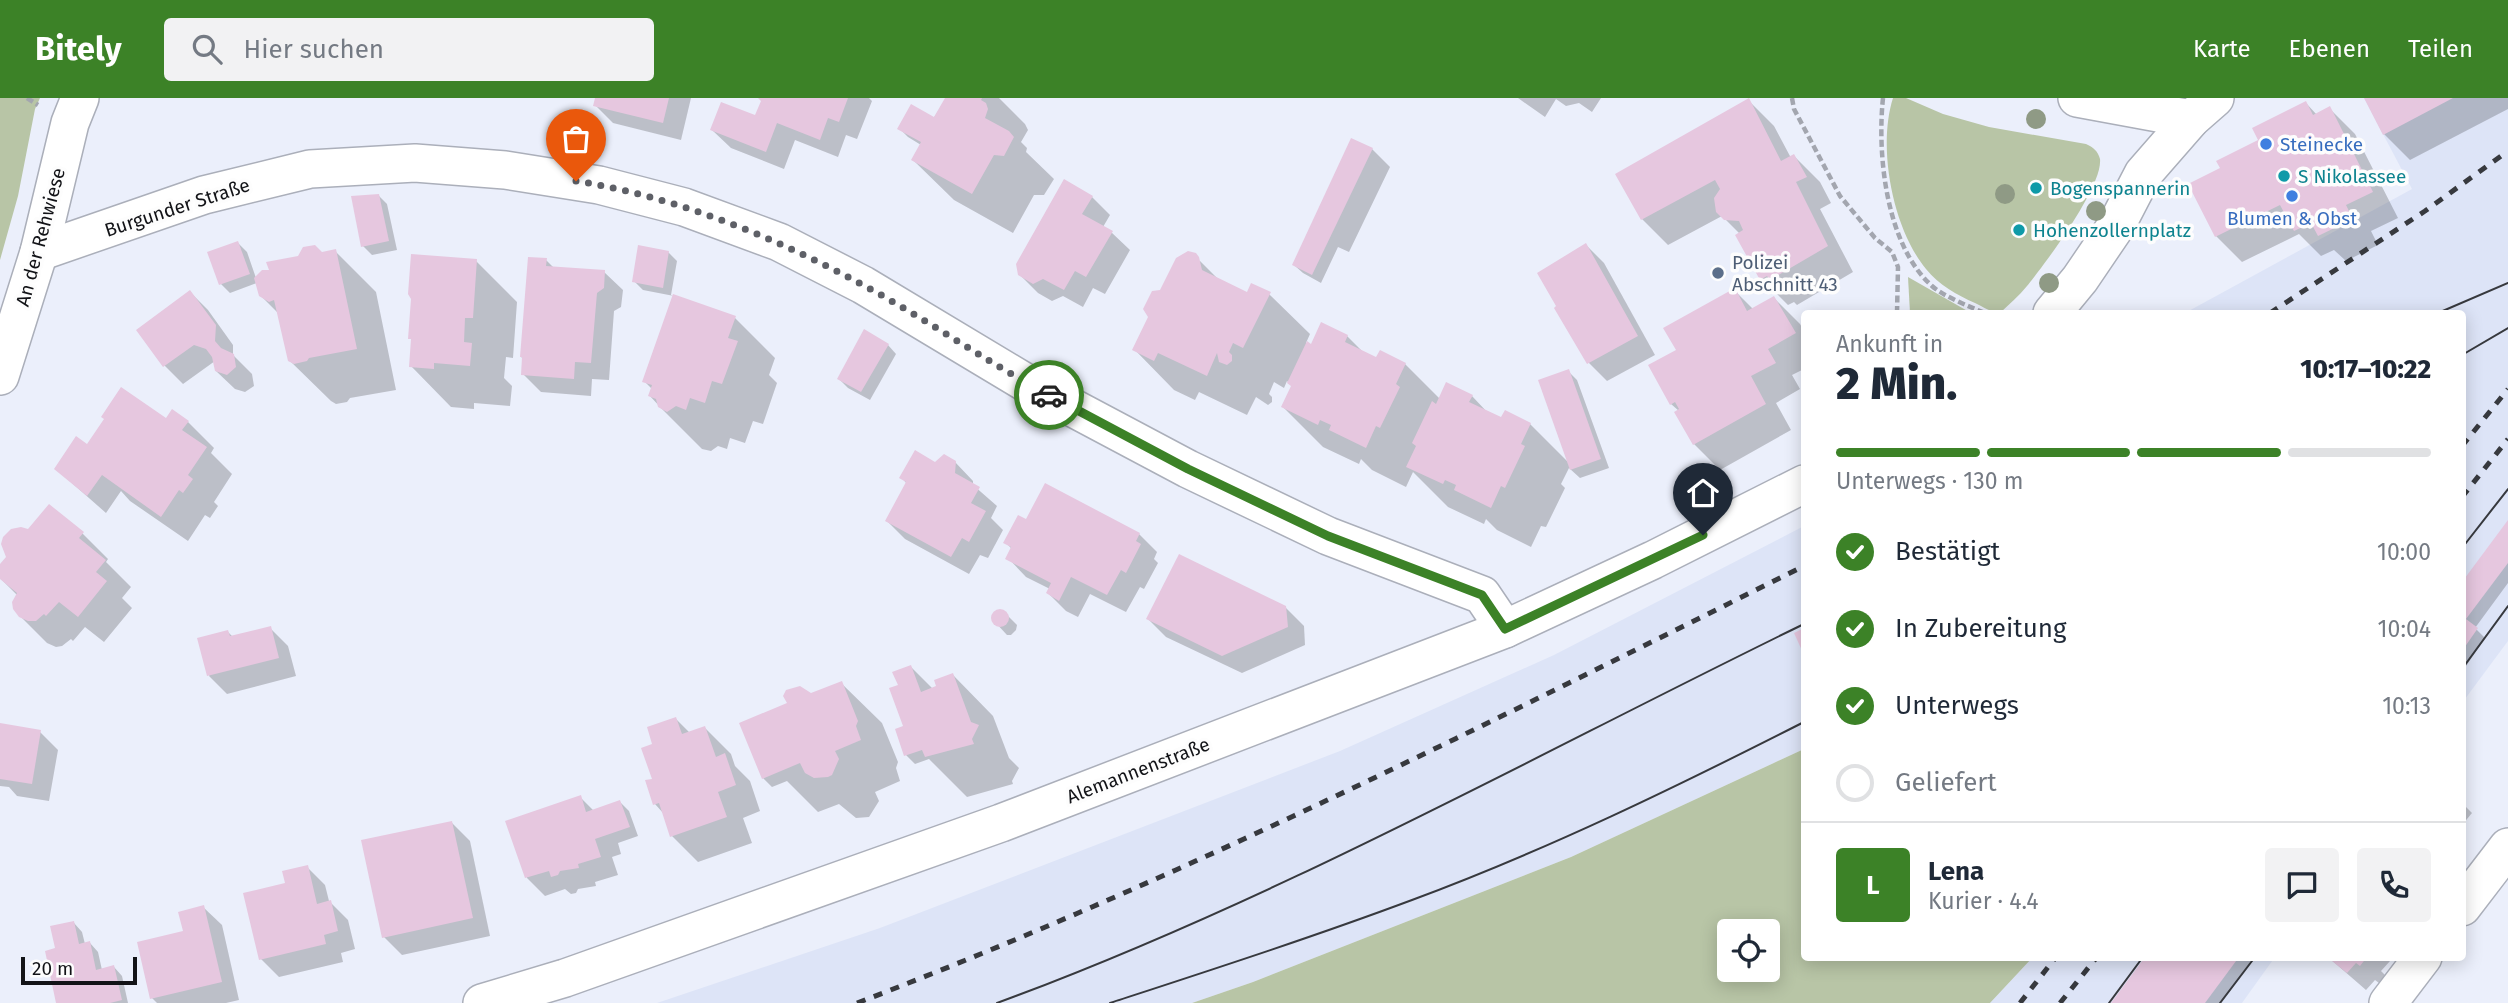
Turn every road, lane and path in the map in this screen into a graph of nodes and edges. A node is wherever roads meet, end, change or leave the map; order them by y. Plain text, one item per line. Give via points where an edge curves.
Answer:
1 (80, 98) edge
2 (1792, 98) edge
3 (1884, 98) edge
4 (2077, 98) edge
5 (2203, 108) edge
6 (1901, 243) junction
7 (39, 252) junction
8 (1892, 252) junction
9 (1897, 310) edge
10 (1979, 310) edge
11 (2054, 310) edge
12 (0, 376) edge
13 (1791, 490) edge
14 (1505, 629) junction
15 (2508, 847) edge
16 (2466, 901) edge
17 (2420, 961) edge
18 (482, 1003) edge
19 (2388, 1003) edge

1 - 7 street, An der Rehwiese via 69,123
2 - 8 path via 1840,196
3 - 6 path via 1880,126 1883,175
4 - 5 street
5 - 11 street via 2143,174 2116,226
6 - 8 path
6 - 10 path via 1933,287
7 - 12 street, An der Rehwiese
7 - 14 street, Burgunder Straße via 204,194 310,169 415,163 505,170 599,185 684,207 779,243 863,285 1028,384 1188,469 1328,536 1482,595
8 - 9 path via 1898,267
13 - 14 street, Alemannenstraße
14 - 18 street, Alemannenstraße via 1001,823 565,978
15 - 16 street
17 - 19 street

